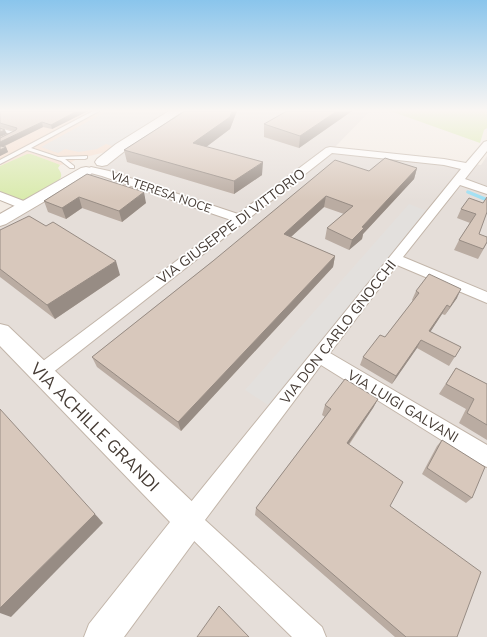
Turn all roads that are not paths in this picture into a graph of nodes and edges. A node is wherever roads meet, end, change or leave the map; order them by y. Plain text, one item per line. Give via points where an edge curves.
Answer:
1 (41, 141) edge
2 (131, 141) edge
3 (487, 144) edge
4 (27, 148) junction
5 (55, 157) junction
6 (0, 162) edge
7 (89, 166) junction
8 (468, 167) junction
9 (458, 180) junction
10 (487, 191) edge
11 (0, 196) edge
12 (25, 206) junction
13 (241, 219) junction
14 (0, 221) edge
15 (394, 259) junction
16 (487, 298) edge
17 (0, 332) edge
18 (319, 355) junction
19 (40, 372) junction
20 (487, 457) edge
21 (190, 521) junction
22 (102, 637) edge
23 (312, 637) edge

1 - 4 lane
2 - 7 street
3 - 8 street, VIA DON CARLO GNOCCHI
4 - 5 lane
4 - 6 lane
5 - 7 lane
5 - 7 lane
7 - 12 street
7 - 13 street, VIA TERESA NOCE
8 - 9 street, VIA DON CARLO GNOCCHI
8 - 13 street, VIA GIUSEPPE DI VITTORIO via 444,162 330,150
9 - 10 street
9 - 15 street, VIA DON CARLO GNOCCHI
11 - 12 street
12 - 14 street
13 - 19 street, VIA GIUSEPPE DI VITTORIO
15 - 16 street
15 - 18 street, VIA DON CARLO GNOCCHI
17 - 19 street, VIA ACHILLE GRANDI
18 - 20 street, VIA LUIGI GALVANI
18 - 21 street, VIA DON CARLO GNOCCHI
19 - 21 street, VIA ACHILLE GRANDI
21 - 22 street
21 - 23 street

